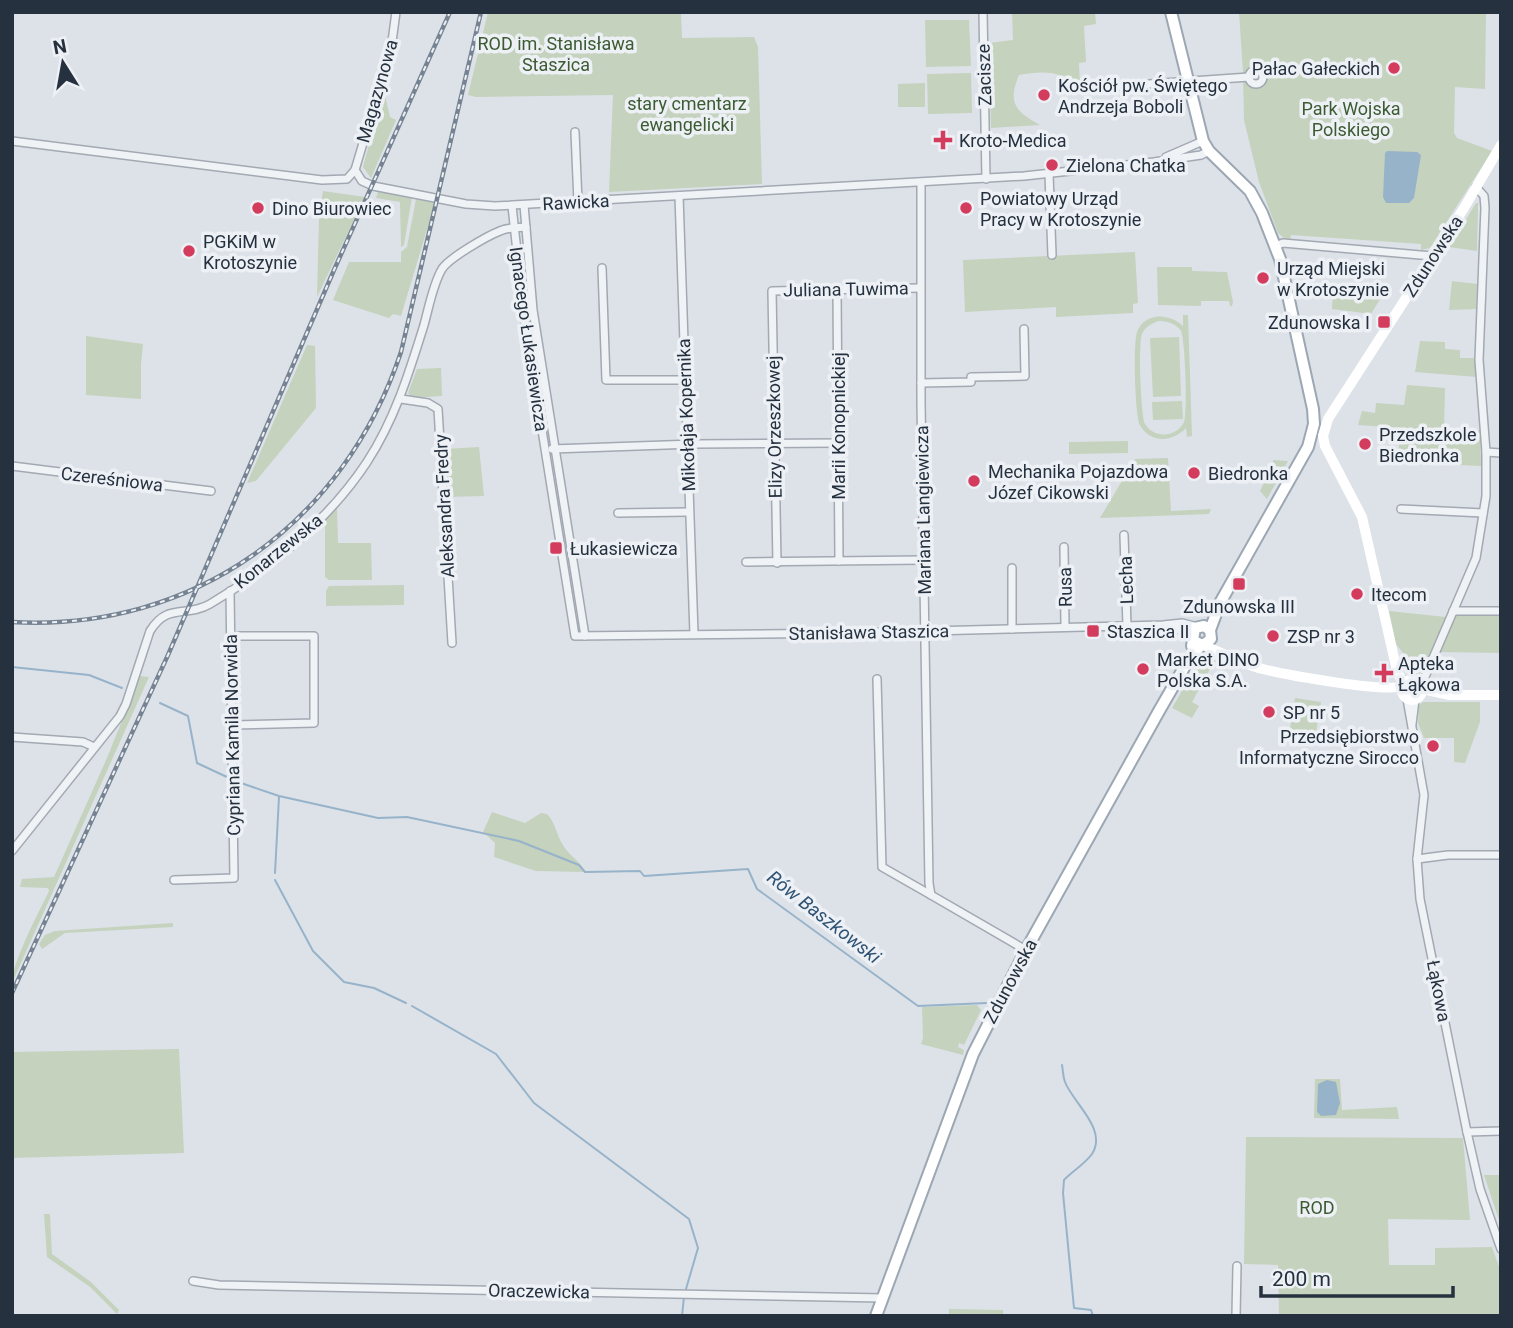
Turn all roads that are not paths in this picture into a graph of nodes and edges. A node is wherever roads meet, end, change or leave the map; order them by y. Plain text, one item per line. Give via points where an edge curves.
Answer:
1 (397, 12) edge
2 (982, 12) edge
3 (1171, 12) edge
4 (1250, 77) dead end
5 (1188, 81) junction
6 (1078, 89) dead end
7 (575, 132) dead end
8 (12, 141) edge
9 (1501, 145) edge
10 (1206, 146) junction
11 (1154, 162) junction
12 (355, 170) junction
13 (1049, 174) junction
14 (986, 179) junction
15 (921, 183) junction
16 (1476, 187) junction
17 (679, 196) junction
18 (578, 202) junction
19 (524, 205) junction
20 (512, 206) junction
21 (526, 227) junction
22 (514, 228) junction
23 (1275, 246) junction
24 (1052, 255) dead end
25 (1432, 256) junction
26 (602, 268) dead end
27 (920, 288) junction
28 (772, 290) joint
29 (837, 290) junction
30 (534, 314) junction
31 (523, 316) junction
32 (1024, 329) dead end
33 (685, 380) junction
34 (921, 383) junction
35 (401, 398) junction
36 (1318, 438) junction
37 (838, 443) junction
38 (775, 444) junction
39 (688, 445) junction
40 (555, 449) junction
41 (545, 450) junction
42 (1486, 453) junction
43 (1501, 453) edge
44 (12, 466) edge
45 (211, 491) dead end
46 (1401, 509) dead end
47 (689, 512) junction
48 (618, 513) dead end
49 (1483, 513) junction
50 (1124, 534) dead end
51 (1064, 547) dead end
52 (923, 560) junction
53 (839, 561) junction
54 (746, 562) dead end
55 (777, 563) junction
56 (1012, 568) dead end
57 (230, 591) junction
58 (1453, 611) junction
59 (1501, 611) edge
60 (1127, 626) junction
61 (1065, 628) junction
62 (1012, 629) junction
63 (924, 631) junction
64 (694, 634) junction
65 (231, 636) junction
66 (575, 636) joint
67 (585, 636) junction
68 (1202, 636) junction
69 (452, 643) dead end
70 (877, 679) dead end
71 (1412, 690) junction
72 (1501, 695) edge
73 (232, 725) junction
74 (12, 737) edge
75 (94, 747) junction
76 (12, 851) edge
77 (1501, 855) edge
78 (1416, 859) junction
79 (174, 880) dead end
80 (931, 895) junction
81 (1026, 950) junction
82 (1501, 1131) edge
83 (1467, 1132) junction
84 (1501, 1250) edge
85 (1237, 1266) dead end
86 (195, 1281) dead end
87 (883, 1298) junction
88 (876, 1316) edge
89 (1236, 1316) edge

1 - 12 street, Magazynowa via 391,49
2 - 14 street, Zacisze
3 - 5 main road
4 - 5 street
5 - 6 street
5 - 10 main road
7 - 18 street
8 - 12 street via 322,180 346,179
9 - 16 street, Zdunowska
10 - 11 street, Rawicka
10 - 11 street, Rawicka via 1202,155
10 - 23 main road via 1250,191
11 - 13 street, Rawicka
12 - 20 street, Rawicka via 362,181 373,186 466,204
13 - 14 street, Rawicka
13 - 24 street
14 - 15 street, Rawicka
15 - 17 street, Rawicka
15 - 27 street, Mariana Langiewicza
16 - 25 street, Zdunowska
16 - 42 street via 1484,196 1485,208 1479,360
17 - 18 street, Rawicka
17 - 33 street, Mikołaja Kopernika
18 - 19 street, Rawicka
19 - 20 street, Rawicka
19 - 21 street, Ignacego Łukasiewicza
20 - 22 street, Ignacego Łukasiewicza
21 - 22 street, Ignacego Łukasiewicza
21 - 30 street, Ignacego Łukasiewicza
22 - 31 street, Ignacego Łukasiewicza
22 - 35 street, Konarzewska via 500,230 444,266
23 - 25 street via 1283,243
23 - 36 main road
25 - 36 street, Zdunowska
26 - 33 street via 606,380
27 - 29 street, Juliana Tuwima
27 - 34 street, Mariana Langiewicza
28 - 29 street, Juliana Tuwima
28 - 38 street, Elizy Orzeszkowej
29 - 37 street, Marii Konopnickiej
30 - 31 street
30 - 40 street, Ignacego Łukasiewicza
31 - 41 street, Ignacego Łukasiewicza
32 - 34 street via 1024,376
33 - 39 street, Mikołaja Kopernika
34 - 52 street, Mariana Langiewicza
35 - 57 street, Konarzewska via 375,450 344,494 286,551
35 - 69 street, Aleksandra Fredry via 438,409
36 - 68 main road, Zdunowska
36 - 71 street, Łąkowa via 1362,517 1397,671
37 - 38 street
37 - 53 street, Marii Konopnickiej
38 - 39 street
38 - 55 street, Elizy Orzeszkowej
39 - 40 street
39 - 47 street, Mikołaja Kopernika
40 - 41 street, Ignacego Łukasiewicza
40 - 67 street, Ignacego Łukasiewicza
41 - 66 street, Ignacego Łukasiewicza
42 - 43 street
42 - 49 street
44 - 45 street, Czereśniowa
46 - 49 street
47 - 48 street
47 - 64 street, Mikołaja Kopernika
49 - 58 street via 1476,558
50 - 60 street, Lecha
51 - 61 street, Rusa
52 - 53 street
52 - 63 street, Mariana Langiewicza
53 - 55 street
54 - 55 street
56 - 62 street
57 - 65 street, Cypriana Kamila Norwida
57 - 75 street, Konarzewska via 197,610 172,611 156,621 126,704
58 - 59 street
58 - 71 street via 1425,673
60 - 61 street, Stanisława Staszica
60 - 68 street, Stanisława Staszica via 1163,625
61 - 62 street, Stanisława Staszica
62 - 63 street, Stanisława Staszica
63 - 64 street, Stanisława Staszica
63 - 80 street, Mariana Langiewicza
64 - 67 street, Stanisława Staszica
65 - 73 street, Cypriana Kamila Norwida
65 - 73 street via 314,636 314,723
66 - 67 street, Stanisława Staszica
68 - 71 street, Stanisława Staszica via 1266,670
68 - 81 main road, Zdunowska
70 - 80 street via 882,867
71 - 72 street, Stanisława Staszica
71 - 78 street, Łąkowa via 1411,728 1424,795
73 - 79 street, Cypriana Kamila Norwida via 234,878
74 - 75 street via 83,742
75 - 76 street, Konarzewska
77 - 78 street
78 - 83 street, Łąkowa
80 - 81 street
81 - 87 main road, Zdunowska via 973,1054
82 - 83 street
83 - 84 street, Łąkowa
85 - 89 street
86 - 87 street, Oraczewicka
87 - 88 main road, Zdunowska

